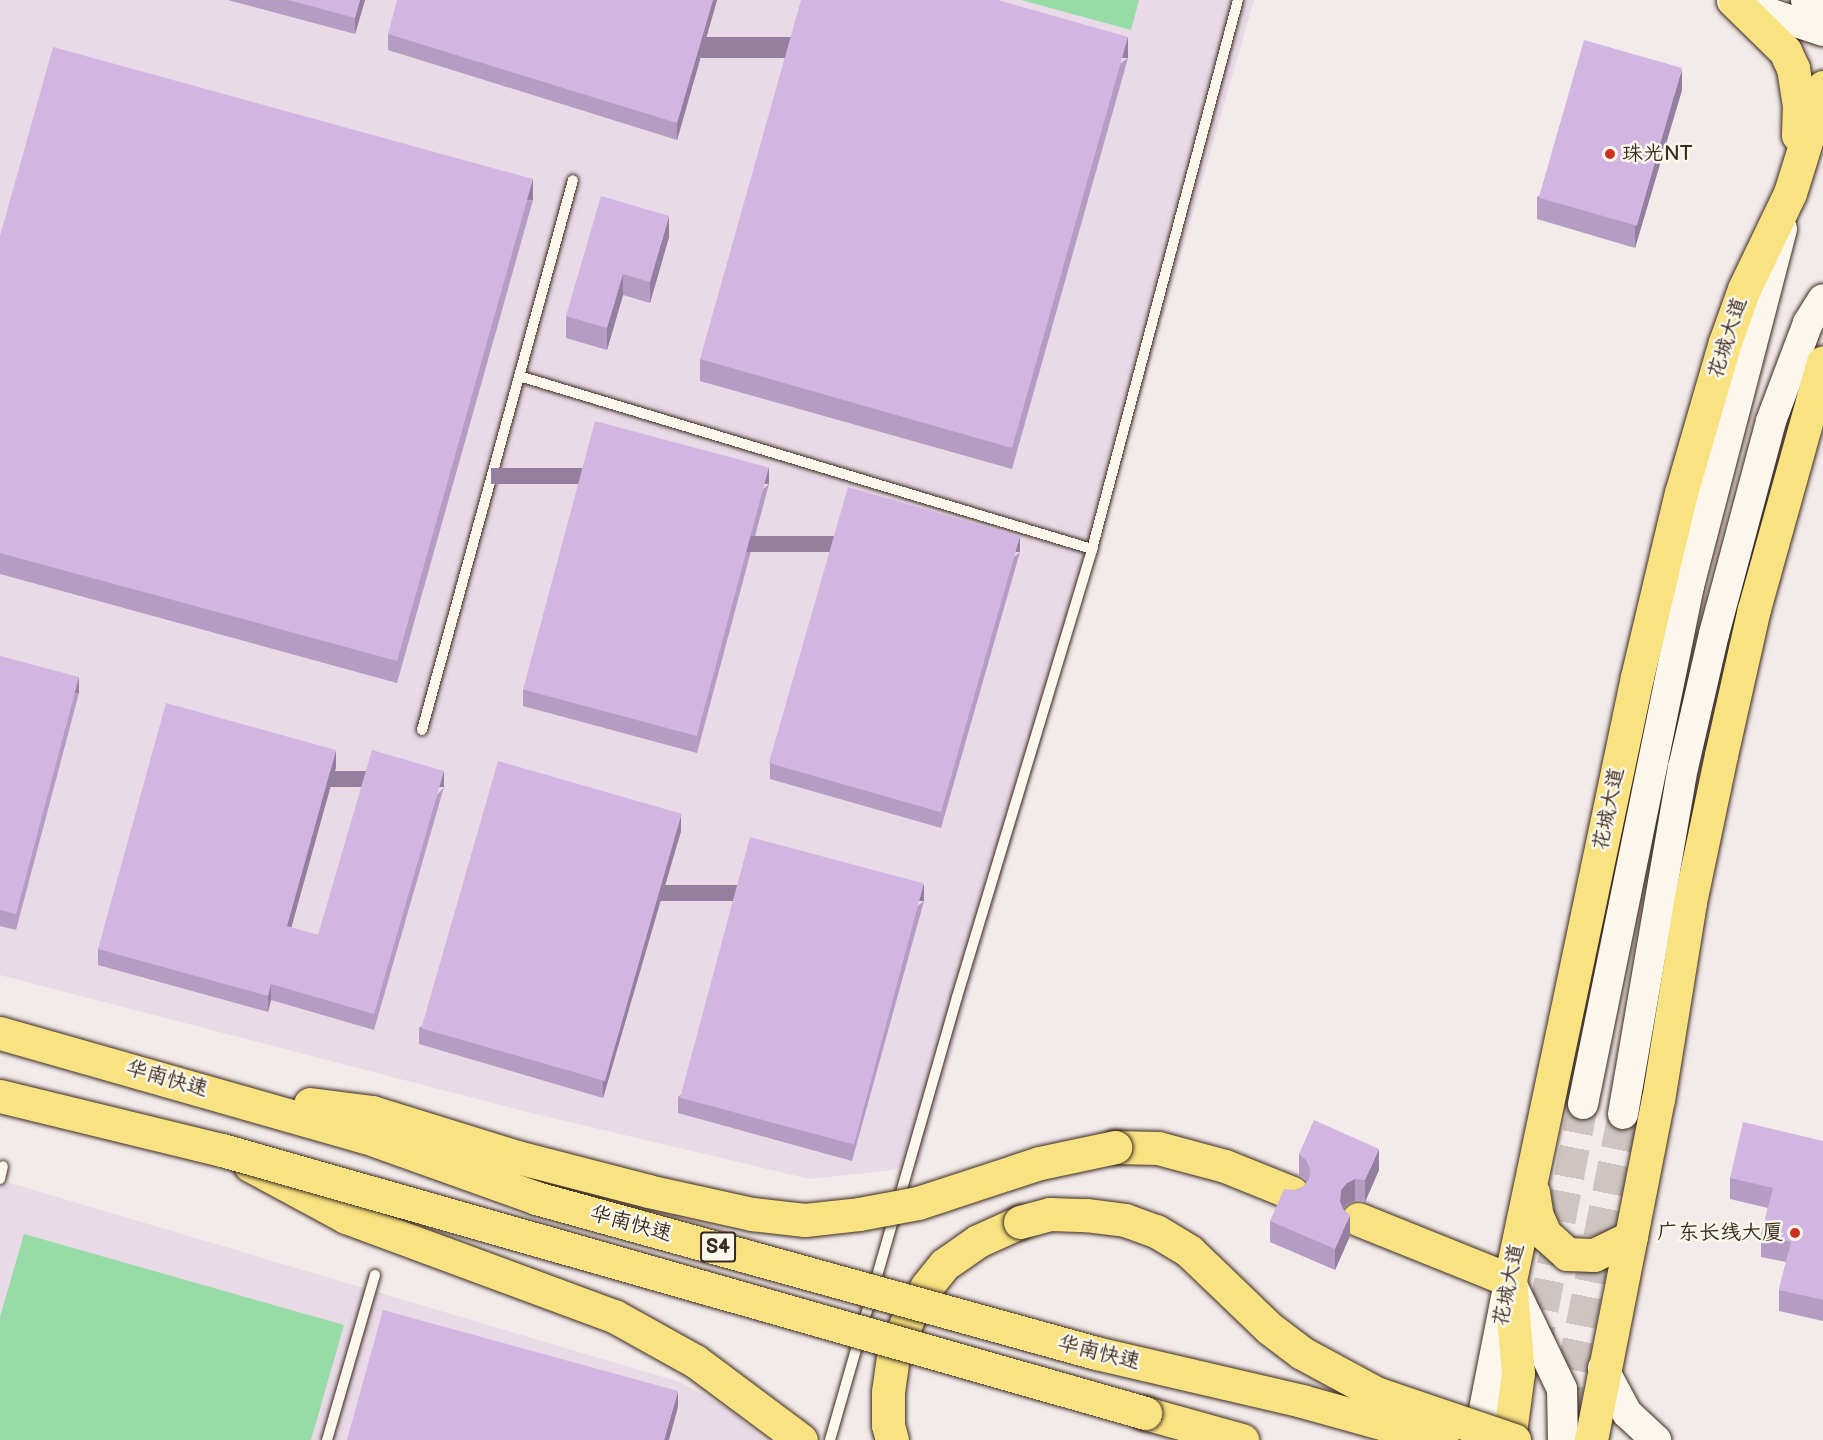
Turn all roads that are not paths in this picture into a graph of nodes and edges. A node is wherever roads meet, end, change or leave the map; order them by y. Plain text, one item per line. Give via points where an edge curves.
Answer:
1 (1238, 0) edge
2 (1806, 0) edge
3 (1732, 1) edge
4 (1823, 5) edge
5 (1823, 31) edge
6 (1823, 87) edge
7 (573, 180) dead end
8 (1790, 193) junction
9 (1823, 299) edge
10 (1823, 362) edge
11 (519, 376) junction
12 (1092, 549) junction
13 (422, 730) dead end
14 (0, 1033) edge
15 (213, 1092) junction
16 (0, 1096) edge
17 (1583, 1104) tunnel mouth
18 (1623, 1113) tunnel mouth
19 (222, 1150) junction
20 (3, 1166) dead end
21 (0, 1179) edge
22 (1532, 1184) junction
23 (1292, 1192) edge
24 (1358, 1219) dead end
25 (1631, 1237) junction
26 (375, 1275) dead end
27 (1510, 1280) junction
28 (1603, 1368) junction
29 (1145, 1413) junction
30 (327, 1440) edge
31 (801, 1440) edge
32 (830, 1440) edge
33 (891, 1440) edge
34 (1214, 1440) edge
35 (1242, 1440) edge
36 (1442, 1440) edge
37 (1478, 1440) edge
38 (1509, 1440) edge
39 (1514, 1440) edge
40 (1563, 1440) edge
41 (1591, 1440) edge
42 (1656, 1440) edge

1 - 12 lane
2 - 4 street
3 - 5 street
3 - 8 main road via 1785,51 1792,68 1799,104
6 - 8 main road, 花城大道
7 - 11 lane
8 - 17 street, 花城大道 via 1689,586
8 - 22 main road, 花城大道 via 1744,289 1681,493 1622,747
9 - 18 street via 1808,323 1771,422 1714,634 1683,768
10 - 25 main road via 1754,609 1721,755 1690,902
11 - 12 lane
11 - 13 lane
12 - 32 lane via 957,997
14 - 15 main road, 华南快速 / S4, bridge
15 - 23 main road, bridge via 372,1112 517,1157 648,1191 752,1214 805,1220 918,1203 1040,1163 1115,1147 1158,1148 1226,1166
15 - 36 main road, 华南快速 / S4, bridge via 366,1137 536,1198 1096,1353 1302,1401
16 - 19 main road, 华南快速 / S4, bridge
19 - 29 main road, 华南快速 / S4, bridge
19 - 31 main road, bridge via 346,1217 614,1316 696,1360
20 - 21 lane
22 - 25 main road via 1537,1216 1545,1234 1567,1254 1594,1255
22 - 27 main road, 花城大道
24 - 27 main road
25 - 28 main road
26 - 30 lane
27 - 37 street, 花城大道
27 - 38 main road via 1518,1372
27 - 40 street via 1562,1389
28 - 41 main road
28 - 42 street via 1627,1413
29 - 34 main road
29 - 35 main road, 华南快速 / S4
33 - 39 main road, bridge via 888,1392 893,1355 927,1286 945,1264 978,1241 1020,1222 1050,1214 1125,1220 1156,1231 1190,1251 1269,1328 1302,1353 1376,1393

